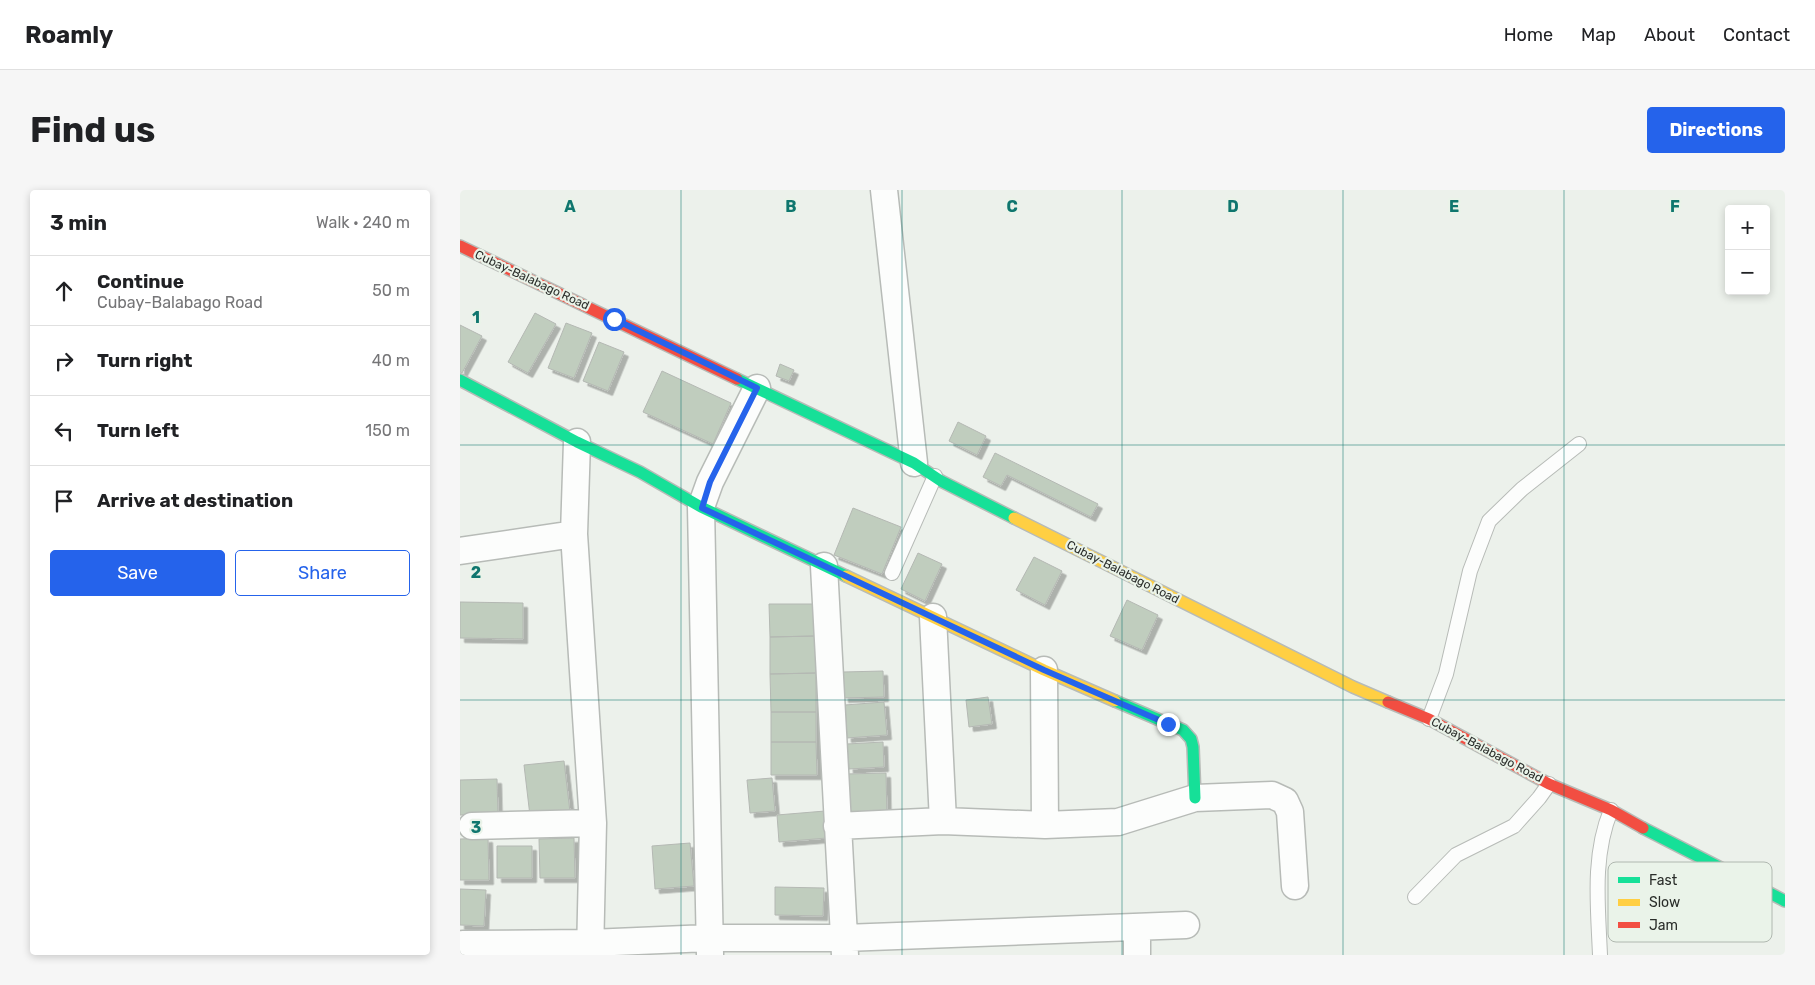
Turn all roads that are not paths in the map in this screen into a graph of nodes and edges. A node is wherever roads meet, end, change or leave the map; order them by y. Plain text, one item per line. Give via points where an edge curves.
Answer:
1 (884, 190) edge
2 (460, 246) edge
3 (460, 380) edge
4 (757, 388) junction
5 (577, 442) junction
6 (1579, 444) dead end
7 (924, 470) junction
8 (702, 508) junction
9 (574, 534) junction
10 (460, 552) edge
11 (824, 566) junction
12 (892, 574) dead end
13 (932, 617) junction
14 (1044, 670) junction
15 (1429, 719) junction
16 (1549, 784) junction
17 (1195, 798) junction
18 (1611, 810) junction
19 (943, 821) junction
20 (593, 823) junction
21 (1045, 825) junction
22 (472, 826) dead end
23 (837, 826) junction
24 (1709, 862) edge
25 (1295, 886) dead end
26 (1772, 894) edge
27 (1415, 897) dead end
28 (1785, 901) edge
29 (1186, 925) dead end
30 (1137, 927) junction
31 (463, 944) dead end
32 (710, 947) edge
33 (844, 947) edge
34 (590, 949) edge
35 (1137, 955) edge
36 (1600, 955) edge

1 - 7 street
2 - 4 main road, Cubay-Balabago Road
3 - 5 main road
4 - 7 main road, Cubay-Balabago Road
4 - 8 street via 710,482
5 - 8 main road via 640,472
5 - 9 street
6 - 15 lane via 1522,489 1490,521 1470,571 1446,674
7 - 12 lane
7 - 15 main road, Cubay-Balabago Road via 1353,687
8 - 11 main road
8 - 32 street
9 - 10 street
9 - 20 street
11 - 13 main road
11 - 23 street
13 - 14 main road
13 - 19 street
14 - 17 main road via 1183,730 1193,747
14 - 21 street
15 - 16 main road, Cubay-Balabago Road
16 - 18 main road, Cubay-Balabago Road
16 - 27 lane via 1514,826 1456,856
17 - 21 street via 1118,822
17 - 25 street via 1272,795 1285,801 1290,812
18 - 24 main road, Cubay-Balabago Road
18 - 36 lane via 1604,826 1597,868
19 - 21 street
19 - 23 street
20 - 22 street
20 - 34 street
23 - 33 street
26 - 28 main road, Cubay-Balabago Road
29 - 30 street
30 - 33 street
30 - 35 street
31 - 34 street
32 - 33 street
32 - 34 street

